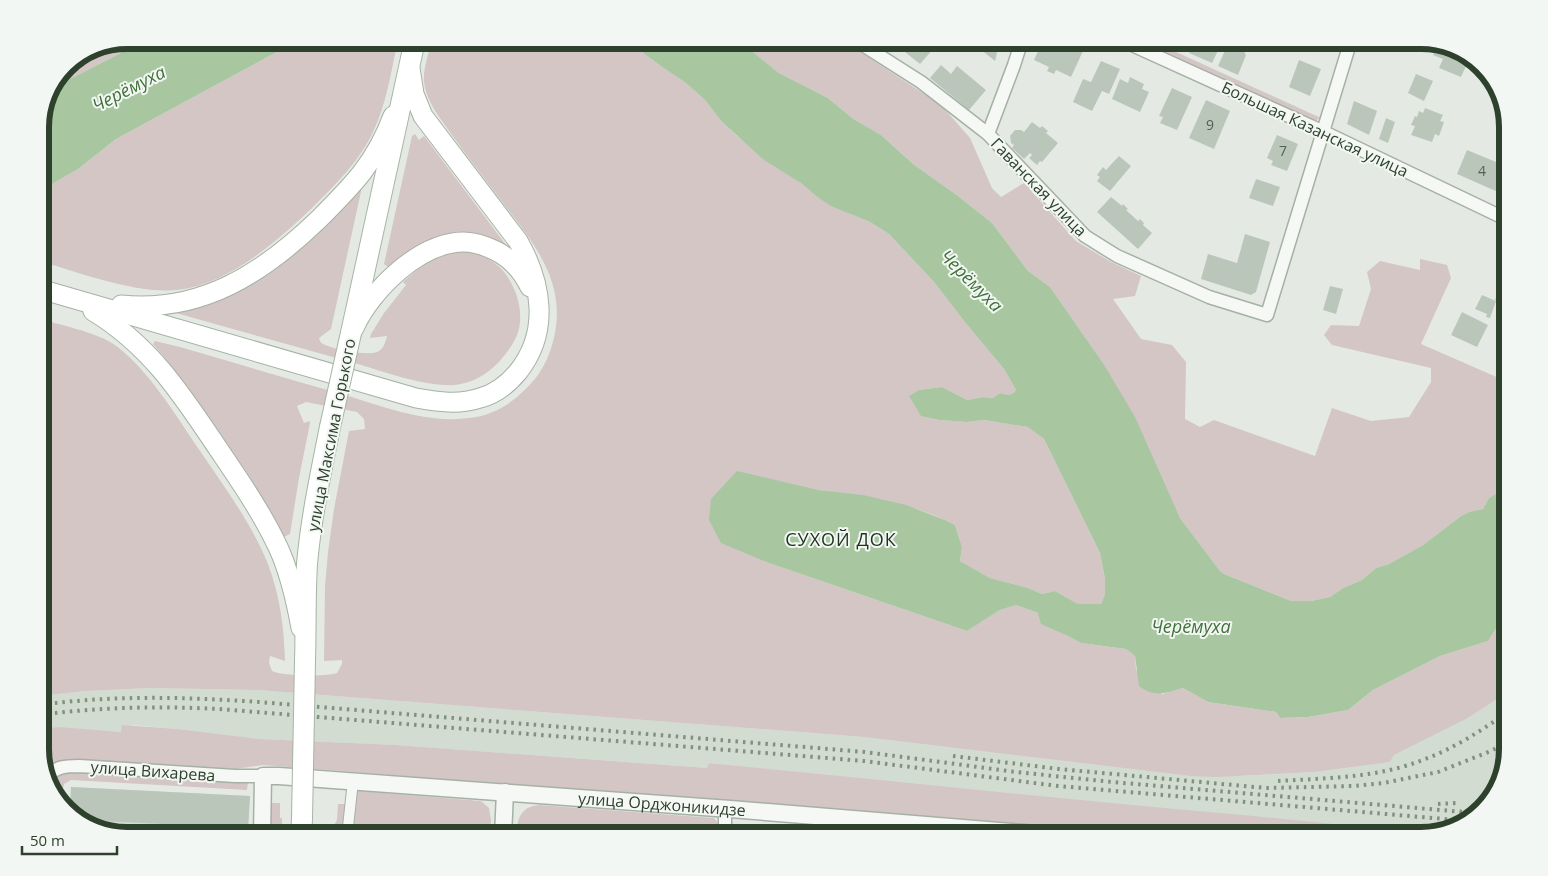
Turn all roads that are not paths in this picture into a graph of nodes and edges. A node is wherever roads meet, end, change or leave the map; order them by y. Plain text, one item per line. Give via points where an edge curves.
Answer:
1 (413, 49) edge
2 (869, 49) edge
3 (1019, 49) edge
4 (1141, 49) edge
5 (1348, 49) edge
6 (410, 62) junction
7 (1324, 132) junction
8 (988, 134) junction
9 (1499, 216) edge
10 (49, 292) edge
11 (63, 296) junction
12 (351, 333) junction
13 (537, 335) junction
14 (305, 661) junction
15 (52, 771) edge
16 (263, 776) junction
17 (353, 781) junction
18 (505, 792) junction
19 (725, 809) junction
20 (262, 827) edge
21 (302, 827) edge
22 (348, 827) edge
23 (503, 827) edge
24 (725, 827) edge
25 (905, 827) edge

1 - 6 main road, улица Максима Горького
2 - 8 street, Гаванская улица via 920,82
3 - 8 street
4 - 7 street, Большая Казанская улица
5 - 7 street
6 - 11 main road via 390,122 368,166 303,234 259,268 217,292 174,304 129,306
6 - 12 main road, улица Максима Горького
6 - 13 main road via 414,94 423,116 527,257 540,308
7 - 8 street, Гаванская улица via 1267,315 1209,297 1117,256 1084,236
7 - 9 street, Большая Казанская улица
10 - 11 main road
11 - 13 main road via 436,401 467,401 494,392 525,363
11 - 14 main road via 101,315 151,356 185,399 243,485 283,560 296,606
12 - 13 main road via 379,290 413,260 442,245 465,242 488,247 516,265 535,300
12 - 14 main road, улица Максима Горького, bridge via 330,427 309,550
14 - 21 main road, улица Максима Горького, bridge
15 - 16 street, улица Вихарева via 79,766
16 - 17 street, улица Орджоникидзе
16 - 20 street
17 - 18 street, улица Орджоникидзе
17 - 22 street
18 - 19 street, улица Орджоникидзе
18 - 23 street
19 - 24 street
19 - 25 street, улица Орджоникидзе

